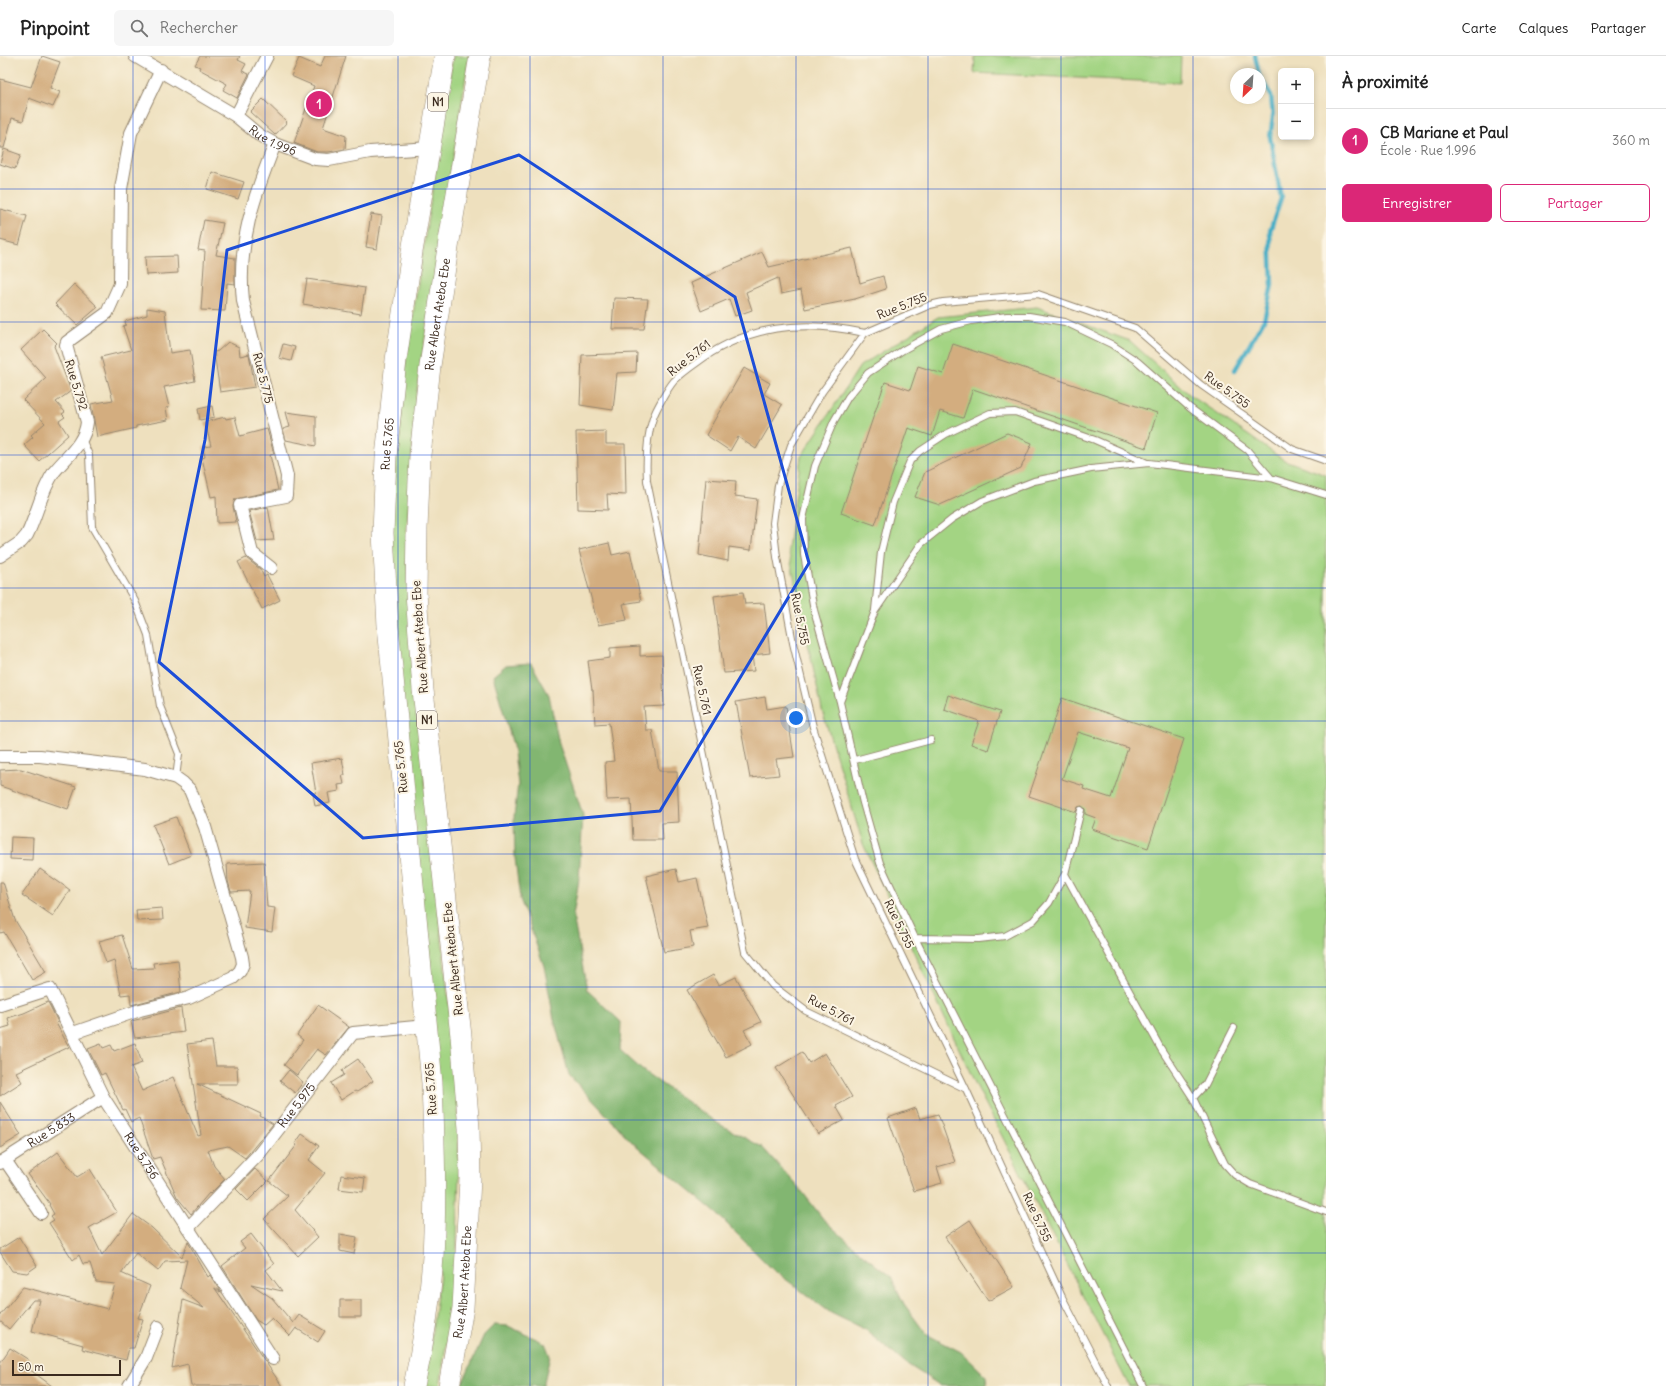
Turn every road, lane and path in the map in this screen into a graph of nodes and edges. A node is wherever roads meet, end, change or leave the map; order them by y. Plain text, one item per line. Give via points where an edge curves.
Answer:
1 (135, 56) edge
2 (267, 56) edge
3 (445, 56) edge
4 (480, 56) edge
5 (161, 70) junction
6 (236, 116) junction
7 (275, 144) junction
8 (430, 148) junction
9 (865, 333) junction
10 (82, 439) junction
11 (1326, 461) edge
12 (1149, 463) junction
13 (1271, 478) junction
14 (1326, 495) edge
15 (0, 556) edge
16 (271, 568) dead end
17 (874, 611) junction
18 (840, 702) junction
19 (931, 740) dead end
20 (0, 756) edge
21 (855, 760) junction
22 (176, 778) junction
23 (1081, 810) dead end
24 (1064, 874) junction
25 (915, 938) junction
26 (0, 1005) edge
27 (426, 1026) junction
28 (1234, 1028) dead end
29 (73, 1033) junction
30 (966, 1090) junction
31 (103, 1097) junction
32 (1193, 1098) junction
33 (2, 1161) edge
34 (1326, 1212) edge
35 (41, 1213) dead end
36 (188, 1228) junction
37 (158, 1327) dead end
38 (273, 1359) dead end
39 (129, 1386) edge
40 (414, 1386) edge
41 (449, 1386) edge
42 (1108, 1386) edge
43 (1143, 1386) edge

1 - 5 street, Rue 1.996
2 - 6 street
3 - 8 highway, N1
4 - 41 highway, Rue Albert Ateba Ebe / N1 via 430,366 420,455 417,529 416,593 423,690 470,1128 463,1308
5 - 6 street, Rue 1.996
5 - 10 street, Rue 5.792 via 131,133 121,189 120,284 107,313 66,345 88,422
6 - 7 street, Rue 1.996
7 - 8 street, Rue 1.996 via 315,159 329,160 370,152
7 - 16 street, Rue 5.775 via 258,186 246,231 243,244 242,287 243,301 288,476 286,496 240,505 252,553
8 - 27 highway, Rue 5.765 / N1 via 396,360 386,457 382,533 388,626
9 - 11 lane, Rue 5.755 via 930,305 943,302 1038,294 1135,328 1201,385 1292,449
9 - 30 lane, Rue 5.755 via 822,392 790,445 778,485 773,524 777,557 793,643 813,727 856,859
9 - 30 lane, Rue 5.761 via 838,327 807,325 776,329 734,339 708,354 673,382 653,418 646,459 647,481 745,952 773,986 806,1011
10 - 15 street, Rue 5.792 via 48,481 27,535
10 - 22 lane via 89,455 92,528 135,601 148,635 160,706 179,754
12 - 13 lane
12 - 17 lane via 1091,469 1034,481 982,501 952,519 921,544
12 - 17 lane via 1095,440 1015,412 990,413 946,434 910,461 894,502 881,552
13 - 14 lane
13 - 18 lane via 1247,450 1190,408 1137,361 1111,344 1065,322 1029,316 1007,316 971,321 941,329 868,373 848,397 815,466 803,519 804,555 814,610
17 - 18 lane
18 - 21 lane
19 - 21 lane
20 - 22 street via 47,756 145,769
21 - 25 lane via 863,803 880,863
22 - 29 street via 190,790 205,827 243,964 233,978 189,998 140,1010
23 - 24 lane
24 - 25 lane via 1049,903 1033,921 1004,936 979,940
24 - 32 lane via 1161,1049
25 - 43 lane
26 - 29 street, Rue 5.756 via 50,989
27 - 36 street, Rue 5.975 via 353,1033 259,1154
27 - 40 highway, Rue 5.765 / N1 via 434,1144 434,1234 424,1340
28 - 32 lane via 1208,1080
29 - 31 street, Rue 5.756
30 - 42 lane, Rue 5.755 via 1062,1297
31 - 33 street, Rue 5.833
31 - 36 street, Rue 5.756
32 - 34 lane via 1225,1164 1236,1175 1250,1184
33 - 35 street
36 - 38 street, Rue 5.756
37 - 39 street via 146,1358

